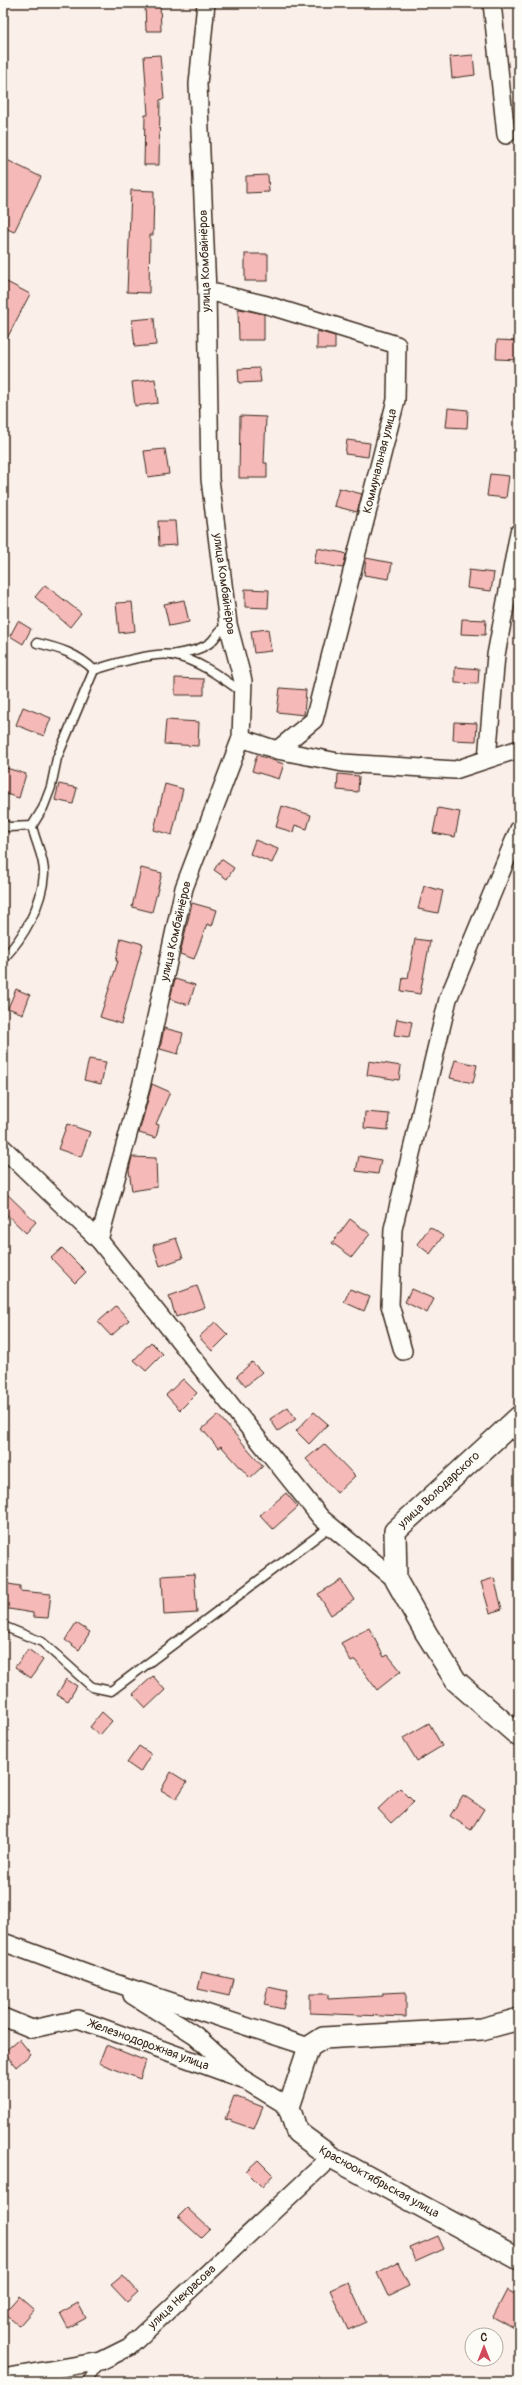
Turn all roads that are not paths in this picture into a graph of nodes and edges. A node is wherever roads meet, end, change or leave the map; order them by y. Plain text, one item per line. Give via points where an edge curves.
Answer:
1 (206, 3) edge
2 (492, 3) edge
3 (506, 135) dead end
4 (207, 291) junction
5 (519, 532) edge
6 (228, 624) junction
7 (37, 643) dead end
8 (171, 655) junction
9 (94, 670) junction
10 (243, 693) junction
11 (241, 738) junction
12 (519, 749) edge
13 (277, 750) junction
14 (487, 759) junction
15 (3, 824) edge
16 (32, 826) junction
17 (519, 829) edge
18 (3, 959) edge
19 (3, 1148) edge
20 (99, 1240) junction
21 (403, 1351) dead end
22 (515, 1428) edge
23 (331, 1526) junction
24 (396, 1580) junction
25 (3, 1626) edge
26 (519, 1736) edge
27 (3, 1942) edge
28 (109, 1981) junction
29 (3, 2017) edge
30 (519, 2019) edge
31 (309, 2047) junction
32 (243, 2079) junction
33 (289, 2107) junction
34 (331, 2157) junction
35 (519, 2259) edge
36 (101, 2361) junction
37 (3, 2378) edge
38 (86, 2382) edge

1 - 4 street, улица Комбайнёров via 198,84
2 - 3 street
4 - 6 street, улица Комбайнёров via 210,479
4 - 13 street, Коммунальная улица via 266,305 397,345 396,400 314,720
5 - 14 street via 496,655
6 - 8 lane via 211,642 199,649
6 - 10 street, улица Комбайнёров via 243,681
7 - 9 lane via 56,647 82,658
8 - 9 lane via 144,658
8 - 10 lane via 195,662
9 - 16 lane via 57,758 51,787
10 - 11 street, улица Комбайнёров
11 - 13 street
11 - 20 street, улица Комбайнёров via 184,888 140,1087
12 - 14 street
13 - 14 street via 343,763 455,770
15 - 16 lane via 9,827
16 - 18 lane via 44,874 36,908 17,942
17 - 21 street via 448,999 393,1229 390,1305
19 - 20 street
20 - 23 street via 321,1518
22 - 24 street, улица Володарского via 395,1531
23 - 24 street
23 - 25 lane via 111,1691 92,1687 42,1642
24 - 26 street via 456,1681
27 - 28 street
28 - 31 street
28 - 32 street via 195,2035
29 - 32 street, Железнодорожная улица via 32,2029 78,2019
30 - 31 street via 482,2029 323,2038
31 - 33 street
32 - 33 street, Железнодорожная улица
33 - 34 street, Краснооктябрьская улица via 297,2132
34 - 35 street, Краснооктябрьская улица
34 - 36 street, улица Некрасова via 129,2347
36 - 37 street, улица Некрасова
36 - 38 lane

